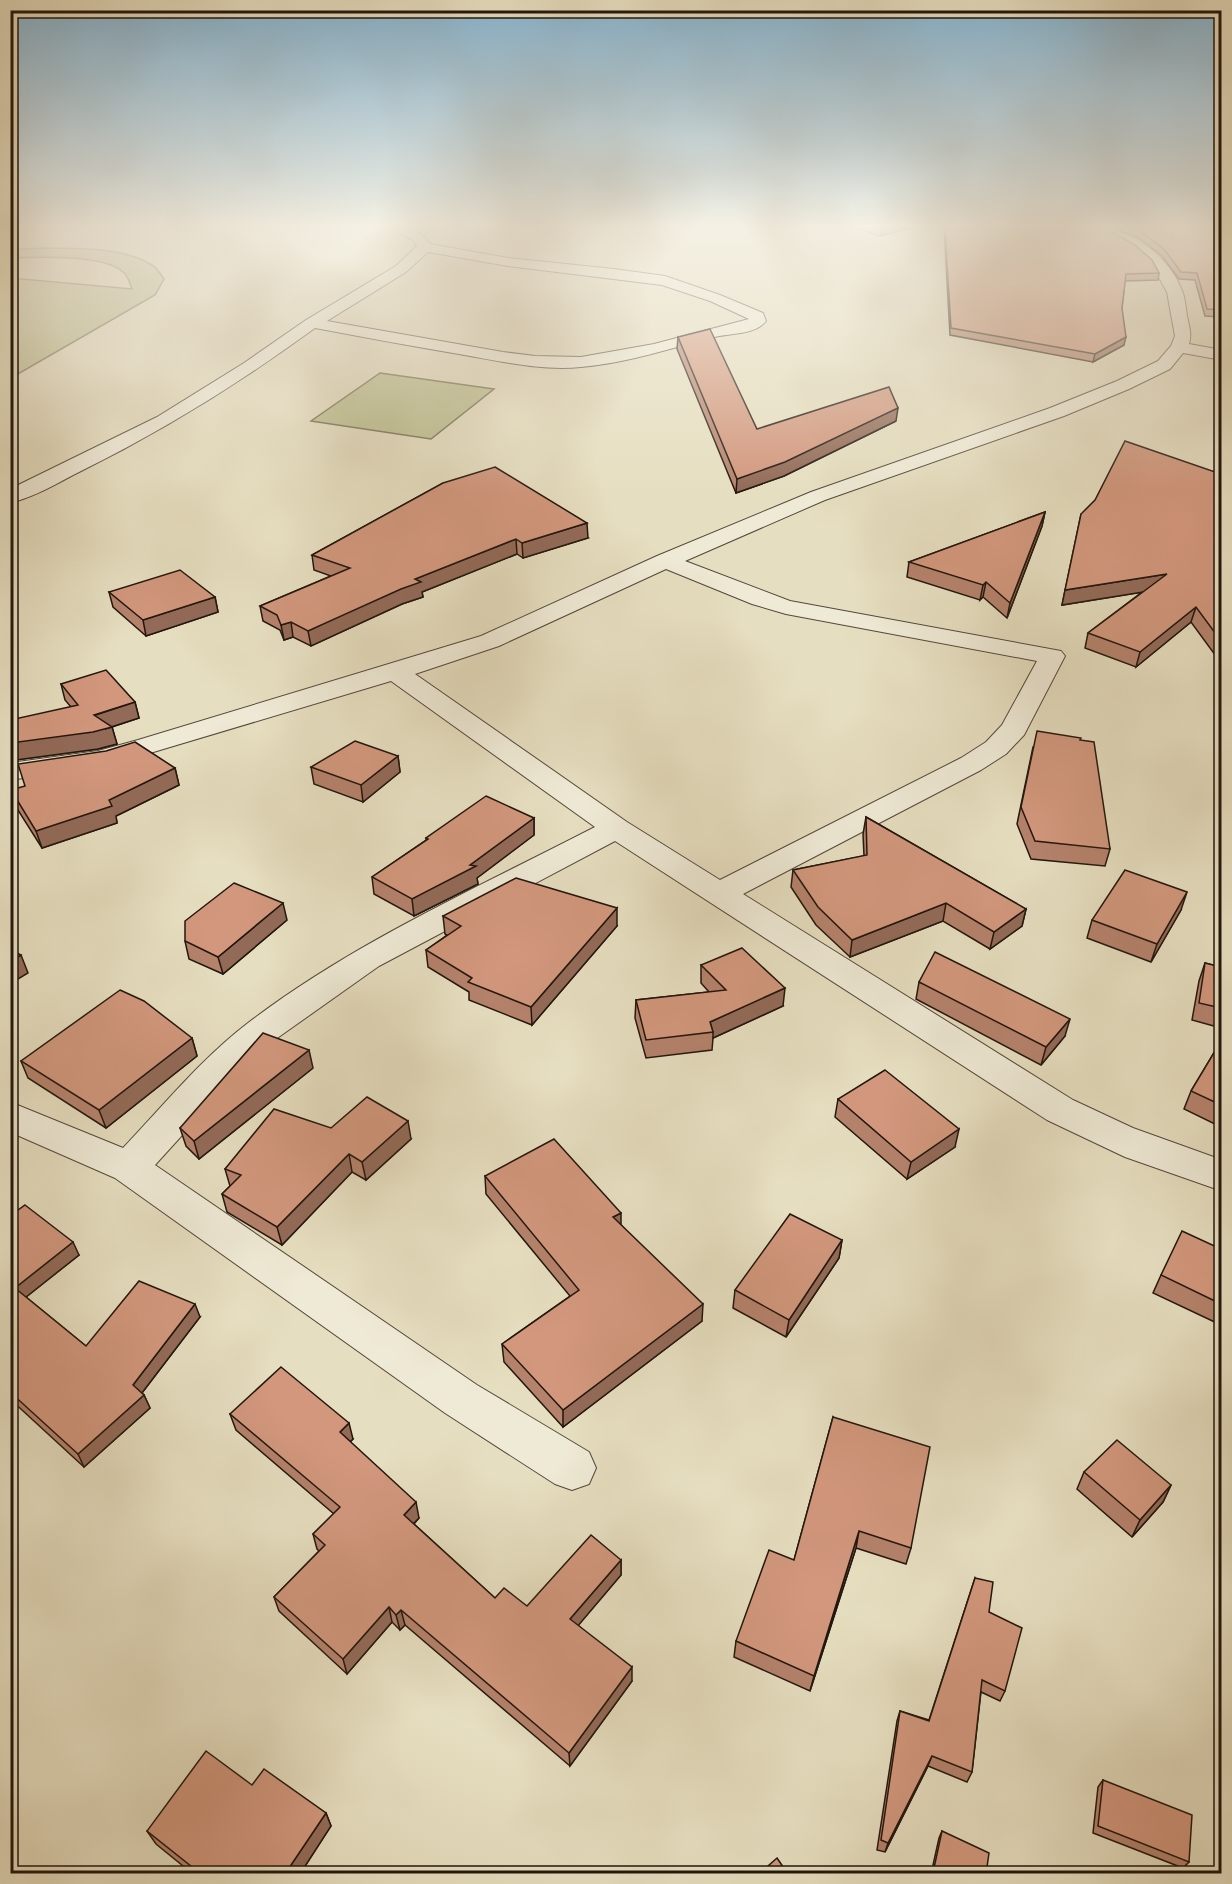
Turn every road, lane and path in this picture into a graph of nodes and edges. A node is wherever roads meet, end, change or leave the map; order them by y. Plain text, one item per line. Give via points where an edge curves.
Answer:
1 (324, 316) edge
2 (757, 316) edge
3 (1179, 316) edge
4 (312, 323) junction
5 (1179, 347) junction
6 (1221, 355) edge
7 (10, 497) edge
8 (664, 561) junction
9 (395, 672) junction
10 (10, 772) edge
11 (616, 828) junction
12 (720, 893) junction
13 (10, 1116) edge
14 (129, 1167) junction
15 (1221, 1176) edge
16 (572, 1468) dead end

1 - 4 street
2 - 4 street via 758,321 738,328 656,349 581,362 503,357
3 - 5 street via 1183,336
4 - 7 street via 164,421
5 - 6 street
5 - 8 street via 1164,365 1123,385 818,496
8 - 9 street via 490,640
8 - 12 street via 786,607 1052,656 1014,729 996,748
9 - 10 street via 100,759
9 - 11 street
11 - 12 street
11 - 14 street via 367,957 260,1032
12 - 15 street via 1060,1110 1131,1145
13 - 14 street
14 - 16 street via 461,1399

